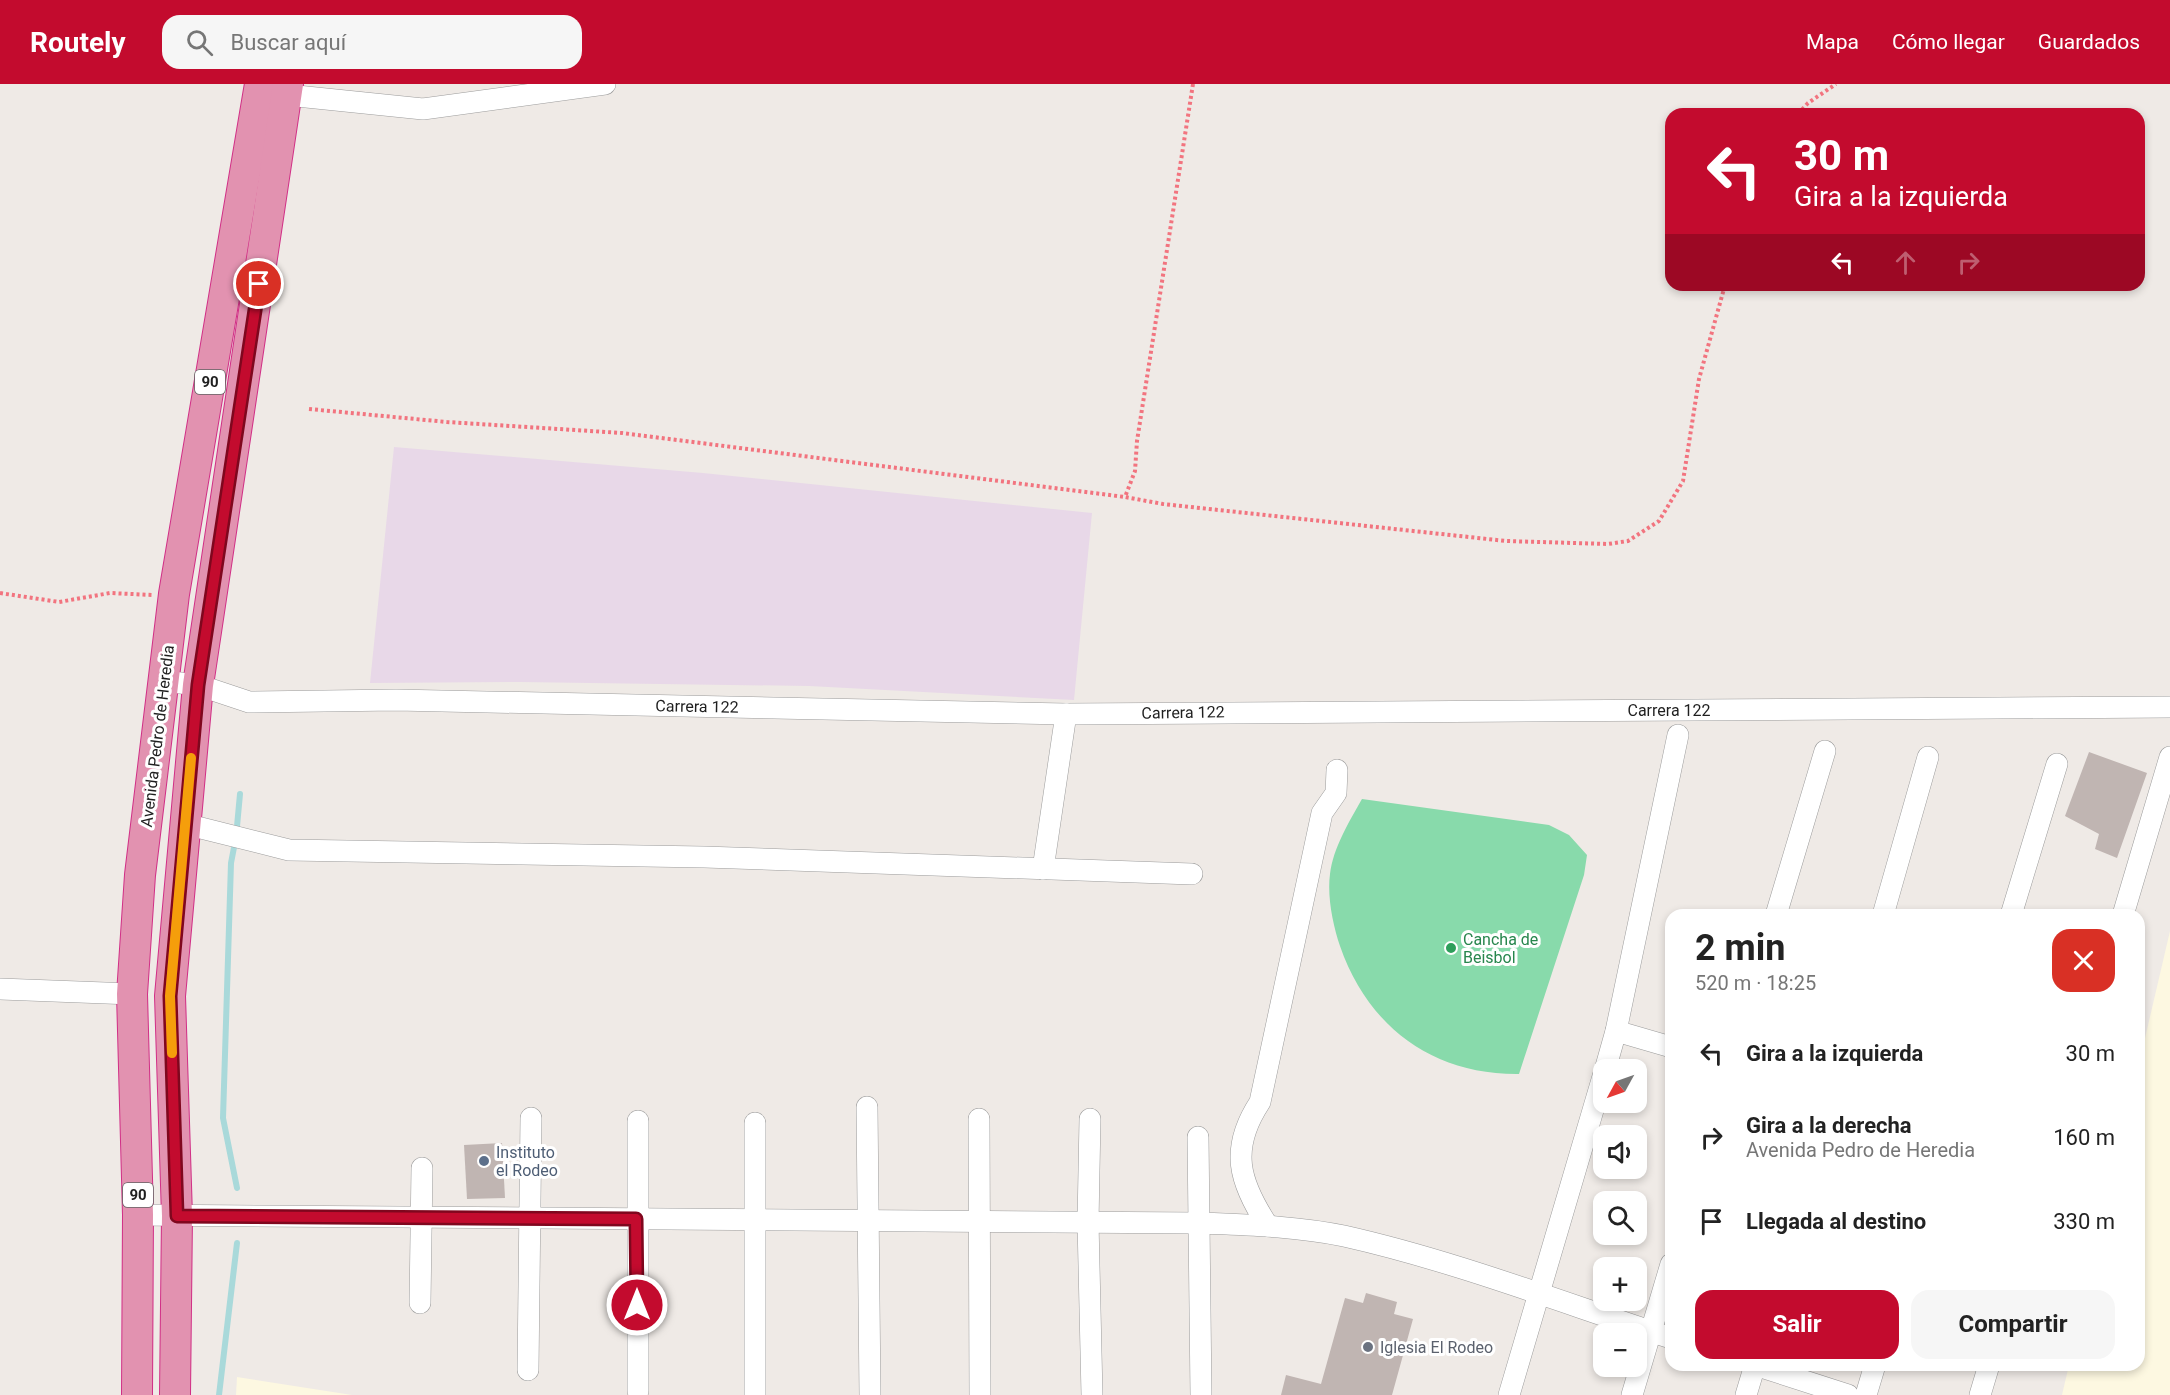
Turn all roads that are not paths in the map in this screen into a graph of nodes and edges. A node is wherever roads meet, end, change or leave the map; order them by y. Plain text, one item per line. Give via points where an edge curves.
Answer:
1 (605, 84) edge
2 (278, 88) edge
3 (164, 681) junction
4 (198, 685) junction
5 (2170, 706) edge
6 (1066, 714) junction
7 (1678, 735) dead end
8 (1825, 751) dead end
9 (1928, 757) dead end
10 (2170, 757) edge
11 (2057, 764) dead end
12 (1337, 770) dead end
13 (185, 824) junction
14 (1043, 869) junction
15 (1192, 874) dead end
16 (1778, 909) edge
17 (1885, 909) edge
18 (2013, 909) edge
19 (2125, 909) edge
20 (0, 989) edge
21 (132, 994) junction
22 (1616, 1031) junction
23 (1665, 1045) edge
24 (1608, 1059) edge
25 (867, 1107) dead end
26 (1593, 1108) edge
27 (531, 1118) dead end
28 (979, 1119) dead end
29 (1090, 1119) dead end
30 (638, 1120) dead end
31 (755, 1123) dead end
32 (1198, 1137) dead end
33 (422, 1168) dead end
34 (138, 1215) junction
35 (177, 1216) junction
36 (422, 1218) junction
37 (531, 1218) junction
38 (636, 1219) junction
39 (753, 1220) junction
40 (870, 1221) junction
41 (979, 1222) junction
42 (1088, 1222) junction
43 (1198, 1223) junction
44 (1268, 1226) junction
45 (1665, 1284) edge
46 (1538, 1294) junction
47 (420, 1303) dead end
48 (1651, 1331) junction
49 (1665, 1336) edge
50 (528, 1370) dead end
51 (1753, 1371) edge
52 (1774, 1371) edge
53 (1873, 1371) edge
54 (1987, 1371) edge
55 (638, 1391) dead end
56 (137, 1395) edge
57 (175, 1395) edge
58 (755, 1395) edge
59 (870, 1395) edge
60 (980, 1395) edge
61 (1092, 1395) edge
62 (1201, 1395) edge
63 (1509, 1395) edge
64 (1632, 1395) edge
65 (1746, 1395) edge
66 (1848, 1395) edge
67 (1866, 1395) edge
68 (1980, 1395) edge

1 - 2 street via 423,109
2 - 3 highway, Avenida Pedro de Heredia / 90 via 174,594
2 - 4 highway, 90
3 - 4 street, Carrera 122
3 - 21 highway, Avenida Pedro de Heredia / 90 via 140,875
4 - 6 street, Carrera 122 via 249,702 408,700
4 - 13 highway, 90
5 - 6 street, Carrera 122
6 - 14 street
7 - 22 street
8 - 16 street
9 - 17 street
10 - 19 street
11 - 18 street
12 - 44 street via 1336,793 1322,813 1260,1102 1246,1124 1240,1152 1251,1201
13 - 14 street via 289,850 704,857
13 - 35 highway, 90 via 170,996
14 - 15 street
20 - 21 street
21 - 34 highway, Avenida Pedro de Heredia / 90
22 - 23 street
22 - 24 street
25 - 40 street
26 - 46 street
27 - 37 street
28 - 41 street
29 - 42 street
30 - 38 street
31 - 39 street
32 - 43 street
33 - 36 street
34 - 35 street
34 - 56 highway, Avenida Pedro de Heredia / 90
35 - 36 street
35 - 57 highway, 90
36 - 37 street
36 - 47 street
37 - 38 street
37 - 50 street
38 - 39 street
38 - 55 street
39 - 40 street
39 - 58 street
40 - 41 street
40 - 59 street
41 - 42 street
41 - 60 street
42 - 43 street
42 - 61 street
43 - 44 street
43 - 62 street
44 - 46 street via 1342,1236
45 - 48 street
46 - 48 street
46 - 63 street
48 - 49 street
48 - 64 street
51 - 65 street
52 - 66 street
53 - 67 street
54 - 68 street

